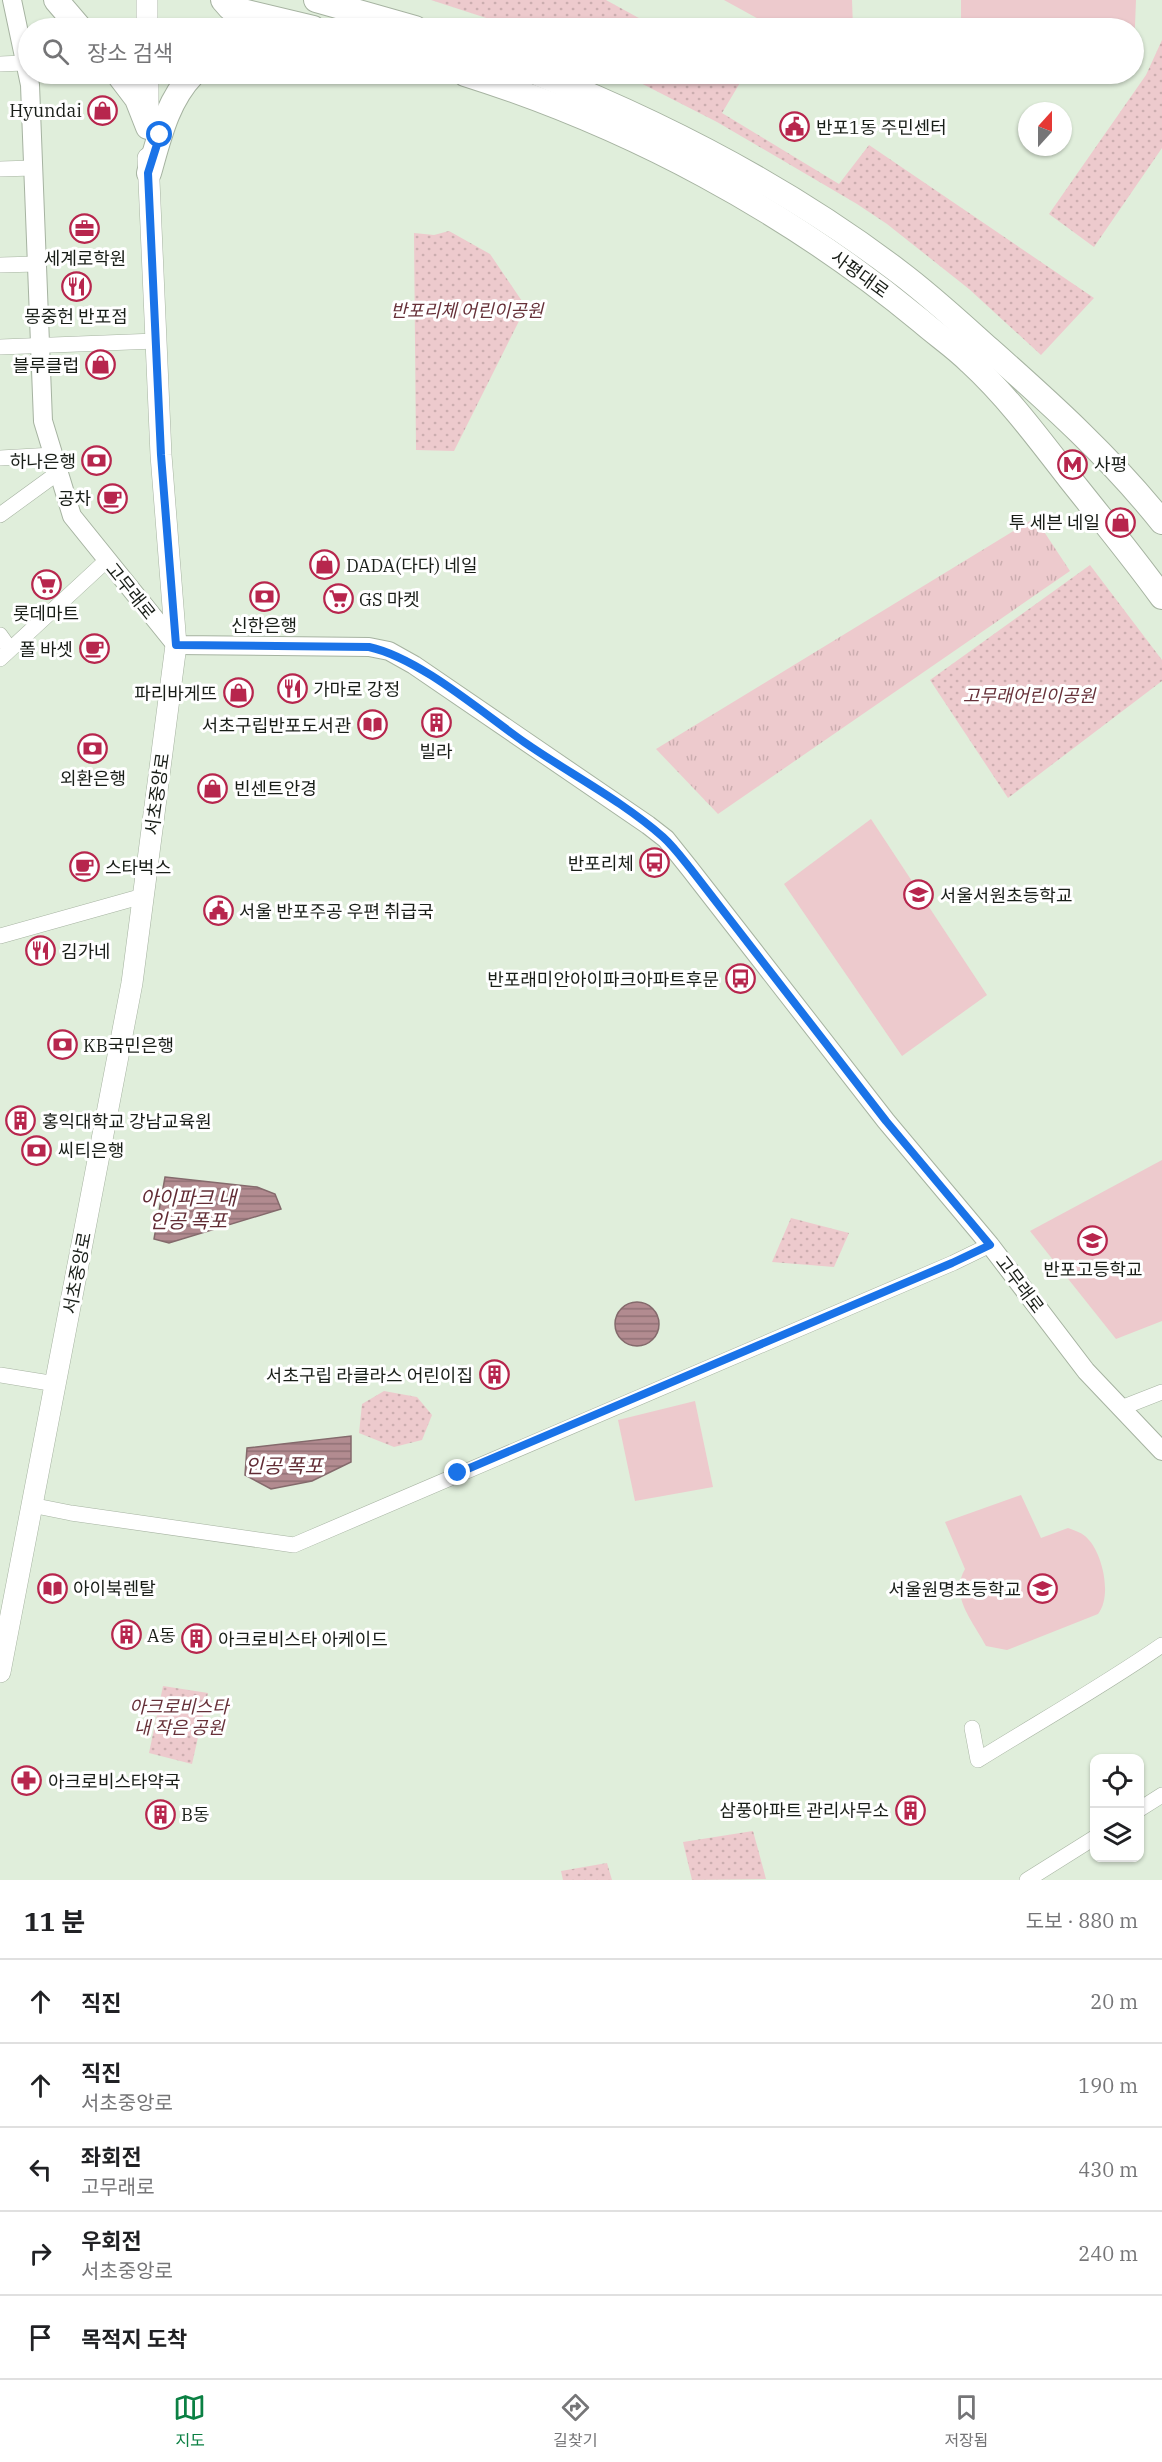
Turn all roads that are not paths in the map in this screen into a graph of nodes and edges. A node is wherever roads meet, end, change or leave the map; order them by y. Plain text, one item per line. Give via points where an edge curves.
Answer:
1 (12, 0) edge
2 (56, 0) edge
3 (147, 0) edge
4 (224, 0) edge
5 (316, 0) edge
6 (372, 16) junction
7 (71, 18) edge
8 (147, 18) edge
9 (268, 18) edge
10 (294, 18) edge
11 (324, 18) edge
12 (366, 18) edge
13 (379, 18) edge
14 (18, 32) edge
15 (18, 63) edge
16 (0, 64) edge
17 (30, 84) edge
18 (126, 84) edge
19 (148, 84) edge
20 (185, 84) edge
21 (497, 84) edge
22 (564, 84) edge
23 (148, 127) junction
24 (33, 168) junction
25 (0, 169) edge
26 (148, 173) junction
27 (37, 264) junction
28 (0, 266) edge
29 (156, 341) junction
30 (40, 345) junction
31 (0, 347) edge
32 (0, 458) edge
33 (56, 464) junction
34 (0, 515) edge
35 (1162, 522) edge
36 (107, 560) junction
37 (1162, 597) edge
38 (0, 635) edge
39 (176, 645) junction
40 (5, 654) edge
41 (143, 896) junction
42 (0, 936) edge
43 (990, 1245) junction
44 (0, 1375) edge
45 (56, 1384) junction
46 (1162, 1392) edge
47 (1121, 1408) junction
48 (1162, 1451) edge
49 (31, 1505) junction
50 (7, 1592) edge
51 (1162, 1645) edge
52 (0, 1672) edge
53 (972, 1728) dead end
54 (1162, 1795) edge
55 (1142, 1808) edge
56 (1090, 1841) edge
57 (1027, 1880) edge

1 - 14 street, 고무래로
2 - 7 main road
3 - 8 main road
4 - 9 main road via 230,9
5 - 6 main road
6 - 12 main road
6 - 13 main road
10 - 11 main road via 299,12
15 - 16 street
17 - 24 street, 고무래로
18 - 23 main road via 137,99
19 - 23 main road, 서초중앙로
20 - 26 main road via 168,111
21 - 37 main road, 사평대로 via 627,136 792,226 856,270 971,362 1054,457
22 - 35 main road via 656,124 810,209 900,273 1037,390 1080,431
23 - 26 main road, 서초중앙로
24 - 25 street
24 - 27 street, 고무래로
26 - 29 main road, 서초중앙로
27 - 28 street
27 - 30 street, 고무래로
29 - 30 street
29 - 39 main road, 서초중앙로
30 - 31 street
30 - 33 street, 고무래로 via 43,421
32 - 33 street
33 - 34 street
33 - 36 street, 고무래로 via 72,516
36 - 39 street, 고무래로
36 - 40 street
38 - 40 street
39 - 41 main road, 서초중앙로
39 - 43 street, 고무래로 via 369,647 389,651 631,811 666,839 690,868 886,1121
41 - 42 street
41 - 45 main road, 서초중앙로 via 132,983
43 - 47 street, 고무래로 via 1086,1371
43 - 49 street via 294,1545
44 - 45 street
45 - 49 main road, 서초중앙로
46 - 47 street
47 - 48 street, 고무래로
49 - 50 main road, 서초중앙로
50 - 52 main road, 서초중앙로
51 - 53 street via 978,1760
54 - 55 street
56 - 57 street

